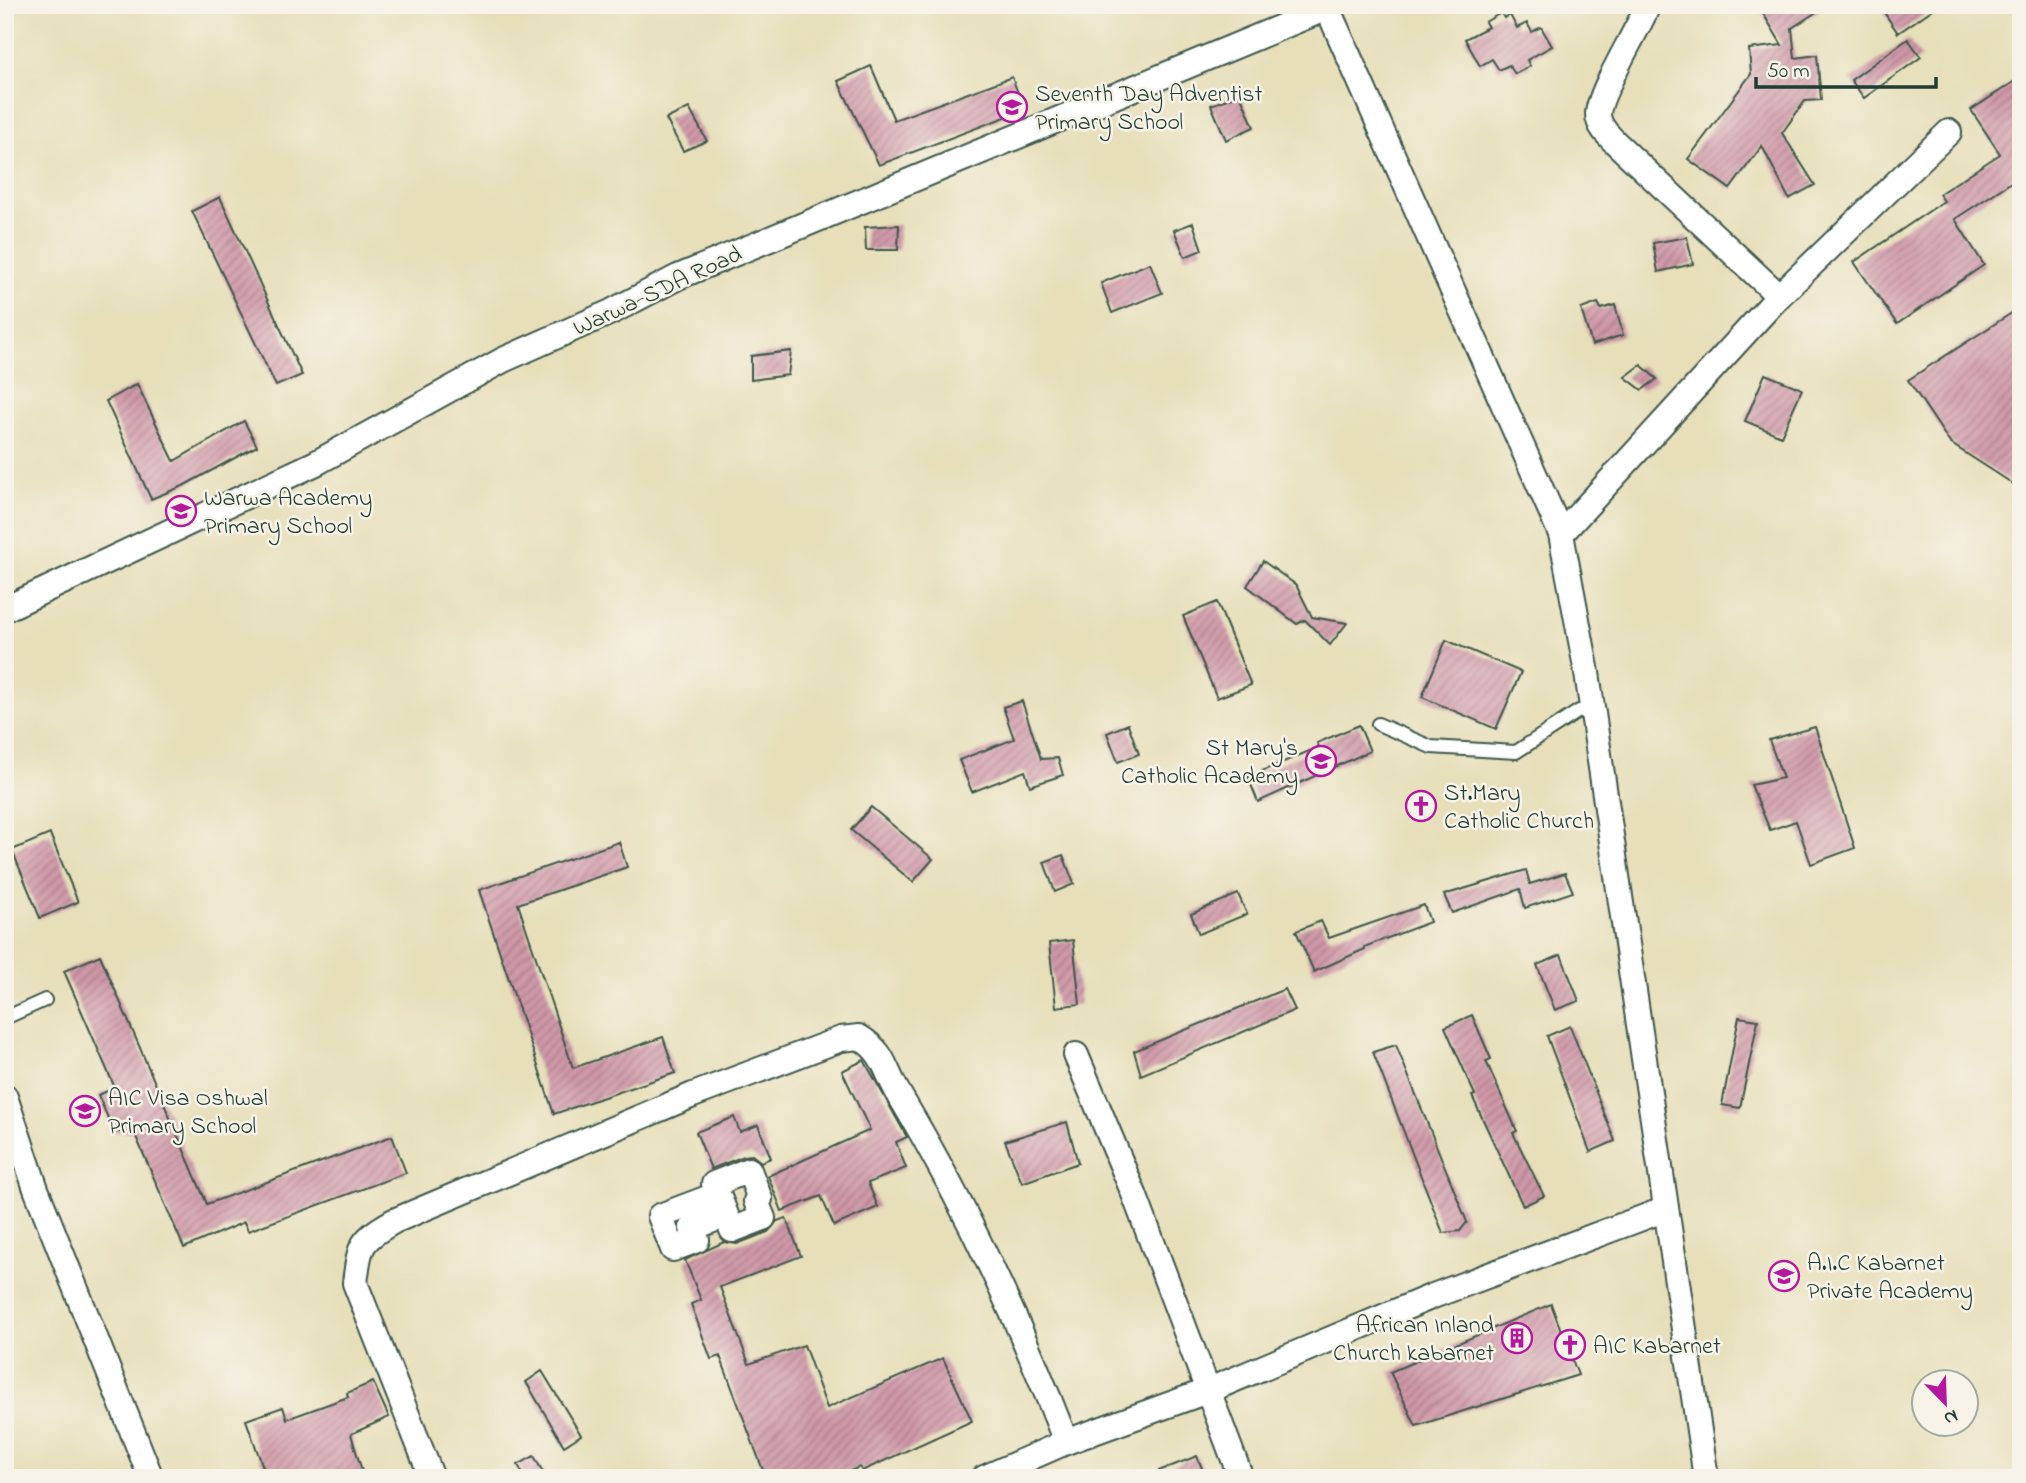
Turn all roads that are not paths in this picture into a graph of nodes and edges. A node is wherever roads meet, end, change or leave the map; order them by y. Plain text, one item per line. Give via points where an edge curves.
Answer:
1 (1648, 5) edge
2 (1326, 7) edge
3 (1949, 132) dead end
4 (1779, 296) junction
5 (1561, 534) junction
6 (5, 609) edge
7 (1579, 711) dead end
8 (1378, 724) dead end
9 (45, 1000) dead end
10 (5, 1018) edge
11 (1076, 1055) dead end
12 (5, 1097) edge
13 (1666, 1209) junction
14 (1208, 1391) junction
15 (1066, 1443) junction
16 (151, 1478) edge
17 (432, 1478) edge
18 (984, 1478) edge
19 (1241, 1478) edge
20 (1706, 1478) edge

1 - 4 street via 1605,94 1598,114 1601,125
2 - 5 street
2 - 6 street, Warwa-SDA Road via 678,276 503,360 316,463
3 - 4 street
4 - 5 street
5 - 13 street via 1587,673
7 - 8 lane via 1516,752 1431,747
9 - 10 lane
11 - 14 street
12 - 16 street via 36,1189
13 - 14 street via 1433,1296
13 - 20 street
14 - 15 street
14 - 19 street
15 - 17 street via 1026,1339 960,1204 877,1049 859,1037 841,1039 694,1095 369,1235 359,1251 355,1283
15 - 18 street

